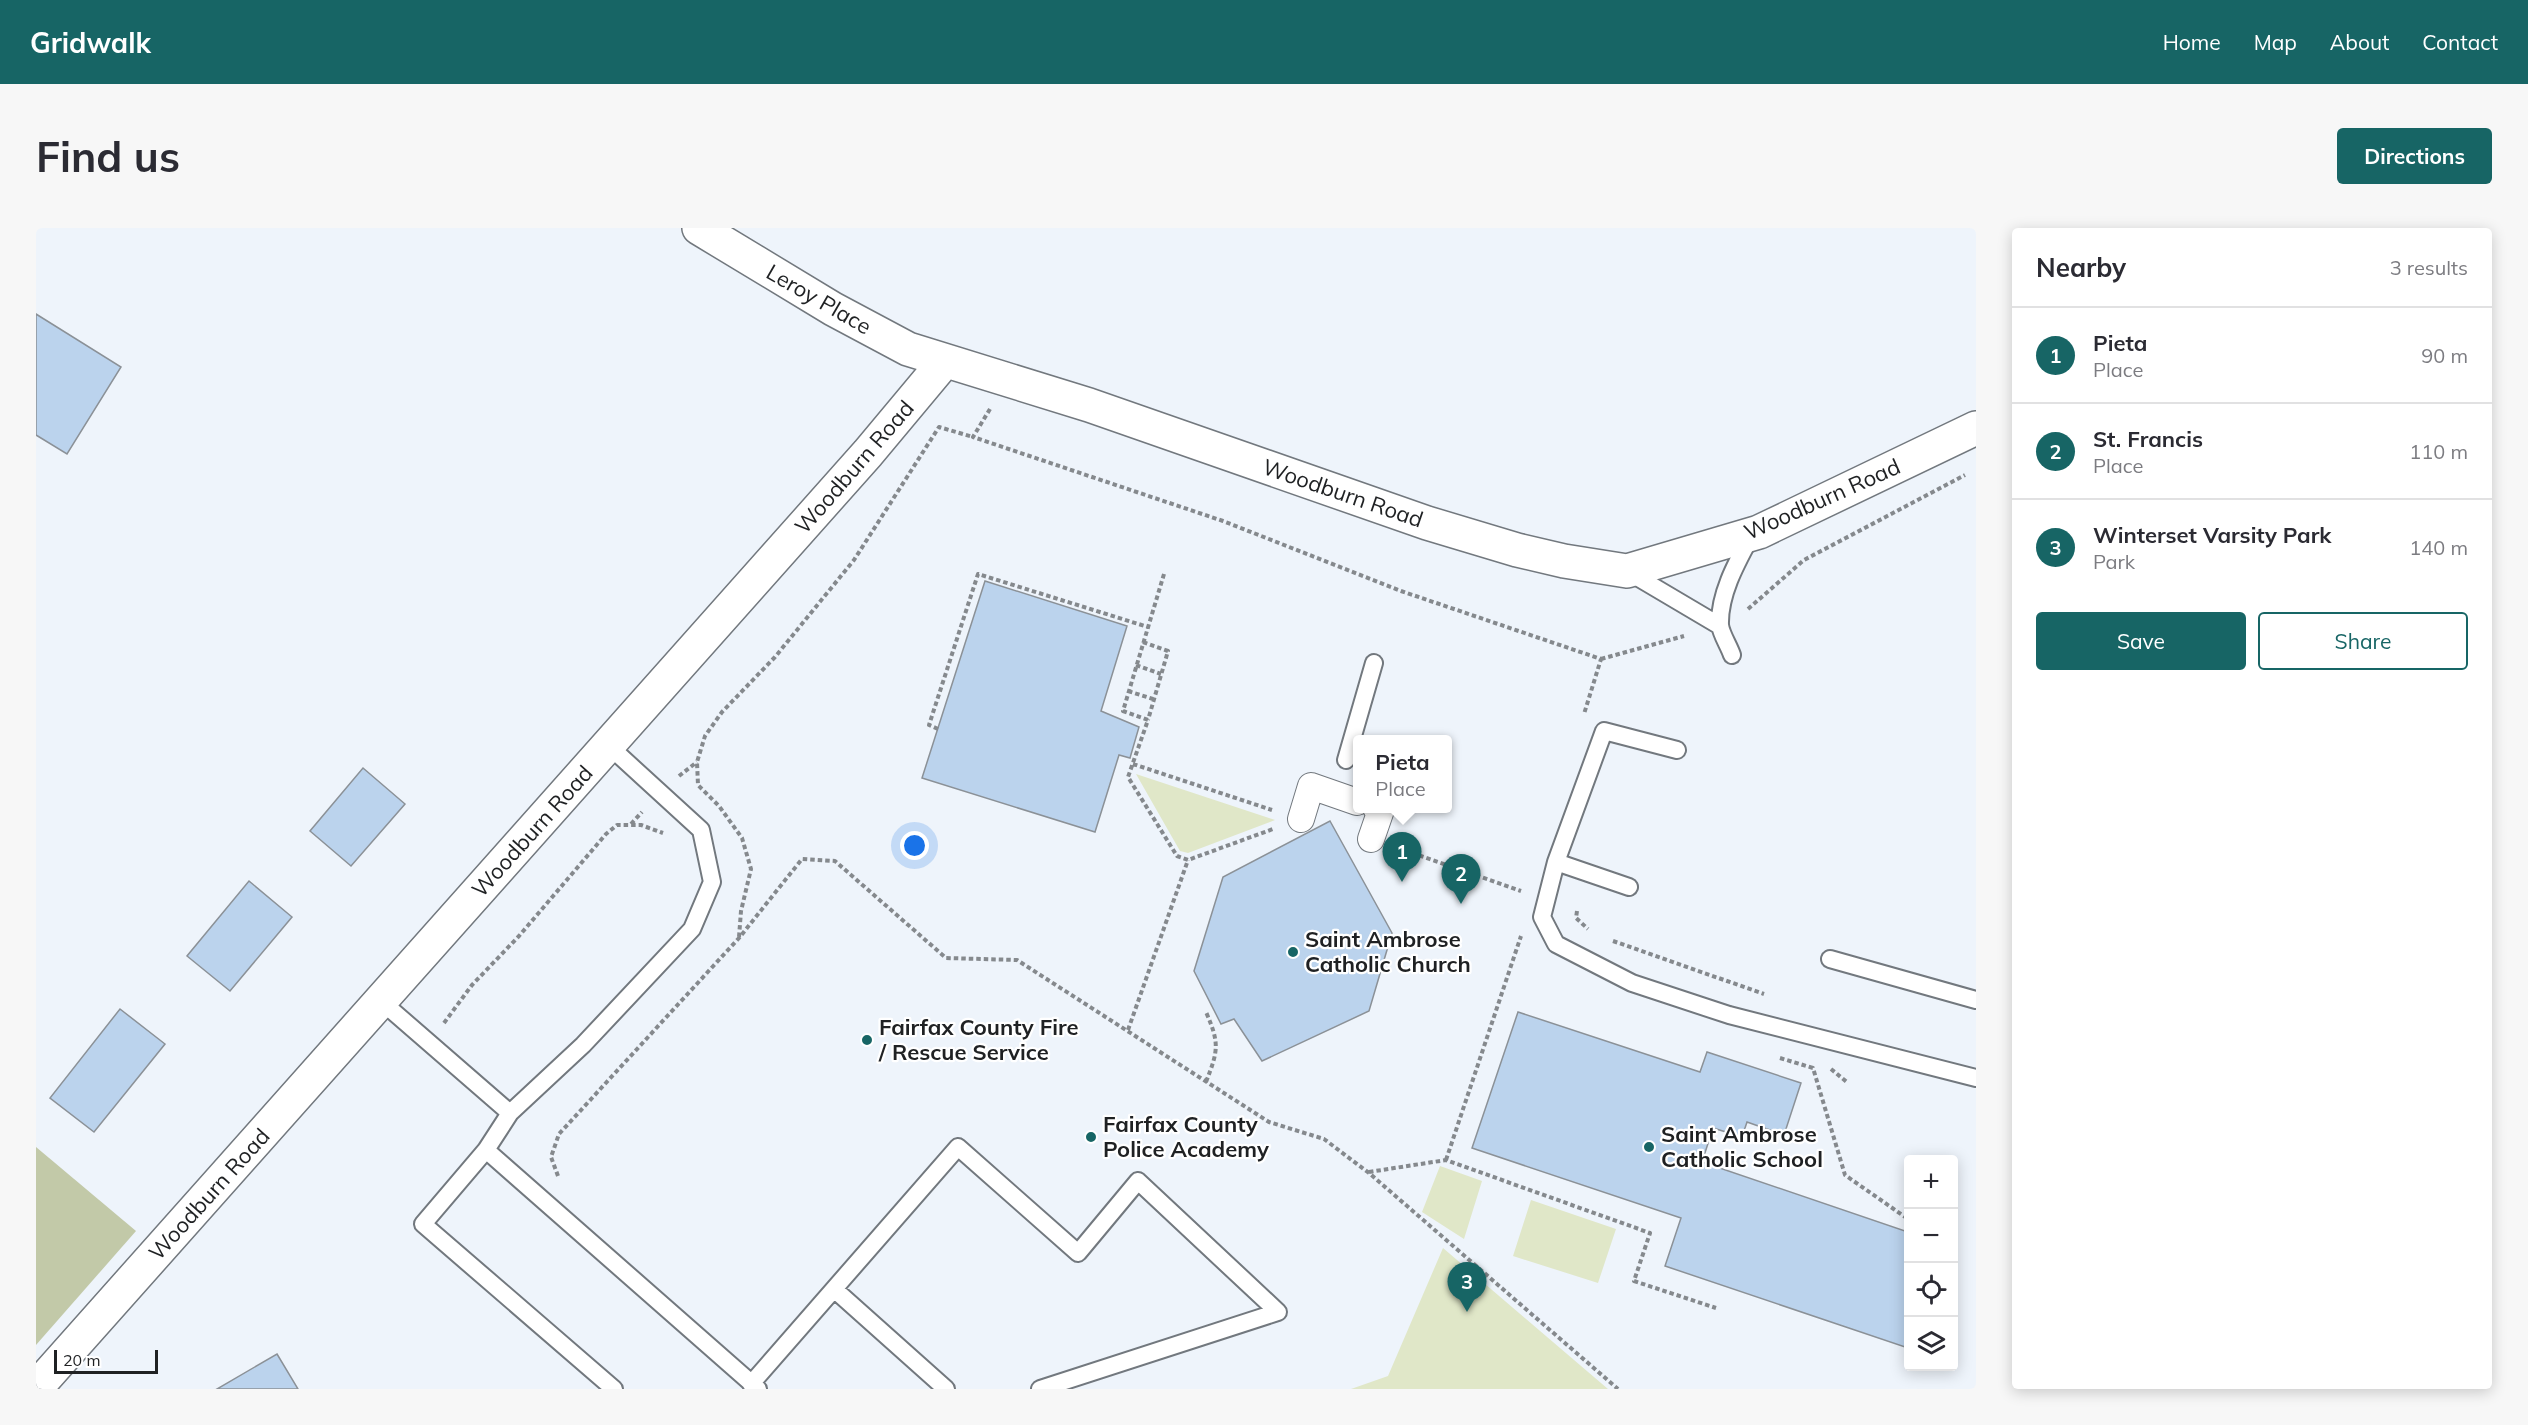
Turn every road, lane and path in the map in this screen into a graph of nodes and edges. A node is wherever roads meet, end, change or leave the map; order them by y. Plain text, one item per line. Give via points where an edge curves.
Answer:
1 (699, 228) edge
2 (945, 362) junction
3 (995, 401) dead end
4 (1976, 428) edge
5 (973, 437) junction
6 (1966, 474) dead end
7 (1752, 534) junction
8 (1627, 571) junction
9 (1164, 574) dead end
10 (1720, 626) junction
11 (1148, 627) junction
12 (1143, 642) junction
13 (1732, 655) dead end
14 (1601, 658) junction
15 (1374, 663) dead end
16 (1136, 666) junction
17 (1161, 674) junction
18 (1128, 691) junction
19 (1153, 699) junction
20 (1148, 720) junction
21 (1580, 724) dead end
22 (938, 729) dead end
23 (1353, 735) edge
24 (1353, 736) edge
25 (1134, 742) dead end
26 (1140, 744) junction
27 (608, 745) junction
28 (1677, 750) dead end
29 (1346, 760) dead end
30 (1133, 764) junction
31 (1353, 801) edge
32 (1380, 813) edge
33 (1301, 819) junction
34 (668, 837) dead end
35 (1371, 838) joint
36 (1188, 860) junction
37 (1556, 862) junction
38 (1629, 887) dead end
39 (1523, 901) dead end
40 (1578, 911) dead end
41 (1523, 929) dead end
42 (1594, 934) dead end
43 (739, 938) junction
44 (1605, 938) dead end
45 (1830, 959) dead end
46 (1738, 986) dead end
47 (1976, 1000) edge
48 (381, 1001) junction
49 (1206, 1012) dead end
50 (1128, 1030) junction
51 (429, 1043) junction
52 (1779, 1058) dead end
53 (1813, 1068) junction
54 (1976, 1078) edge
55 (1206, 1082) junction
56 (1848, 1083) dead end
57 (510, 1113) junction
58 (486, 1150) junction
59 (1446, 1160) junction
60 (1368, 1173) junction
61 (561, 1183) dead end
62 (1904, 1216) edge
63 (834, 1289) junction
64 (1716, 1308) dead end
65 (755, 1386) edge
66 (36, 1388) edge
67 (614, 1389) edge
68 (946, 1389) edge
69 (1040, 1389) edge
70 (1618, 1389) edge

1 - 2 street, Leroy Place via 832,309 908,349
2 - 8 street, Woodburn Road via 1089,405 1460,533 1564,561
2 - 27 street, Woodburn Road
3 - 5 path
4 - 7 street, Woodburn Road
5 - 14 path via 1223,521 1401,591
5 - 43 path via 939,427 854,560 776,657 722,712 705,736 697,762 698,784 742,838 751,869
6 - 10 path via 1804,560 1757,603
7 - 8 street, Woodburn Road
7 - 10 lane via 1732,572
8 - 10 lane
9 - 11 path
10 - 13 lane
10 - 14 path
11 - 12 path
11 - 22 path via 978,574 929,725
12 - 16 path
12 - 17 path via 1168,651
14 - 21 path
15 - 23 lane
16 - 17 path
16 - 18 path
17 - 19 path
18 - 19 path
18 - 20 path via 1123,711
19 - 20 path
20 - 26 path
24 - 29 lane
25 - 26 path
26 - 30 path
27 - 48 street, Woodburn Road
27 - 57 lane via 700,830 712,882 692,929 583,1045
28 - 37 lane via 1604,731
30 - 33 path
30 - 36 path via 1128,777 1177,856
31 - 33 street via 1311,786
32 - 35 street
33 - 36 path
34 - 51 path via 641,825 617,825 606,834 472,985
35 - 39 path via 1523,892
36 - 50 path
37 - 38 lane
37 - 54 lane via 1542,917 1556,944 1632,983 1729,1015
40 - 42 path via 1576,918
41 - 59 path
43 - 50 path via 802,859 835,861 946,958 1017,960
43 - 61 path via 559,1134 551,1157
44 - 46 path
45 - 47 lane
48 - 51 lane
48 - 66 street, Woodburn Road
49 - 55 path via 1216,1035 1216,1056
50 - 55 path
51 - 57 lane
52 - 53 path
53 - 56 path via 1830,1068
53 - 62 path via 1845,1175
55 - 60 path via 1269,1122 1324,1139
57 - 58 lane
58 - 65 lane
58 - 67 lane via 423,1224
59 - 60 path
59 - 64 path via 1650,1233 1634,1281
60 - 70 path
63 - 65 lane
63 - 68 lane
63 - 69 lane via 958,1147 1078,1253 1138,1181 1278,1312

